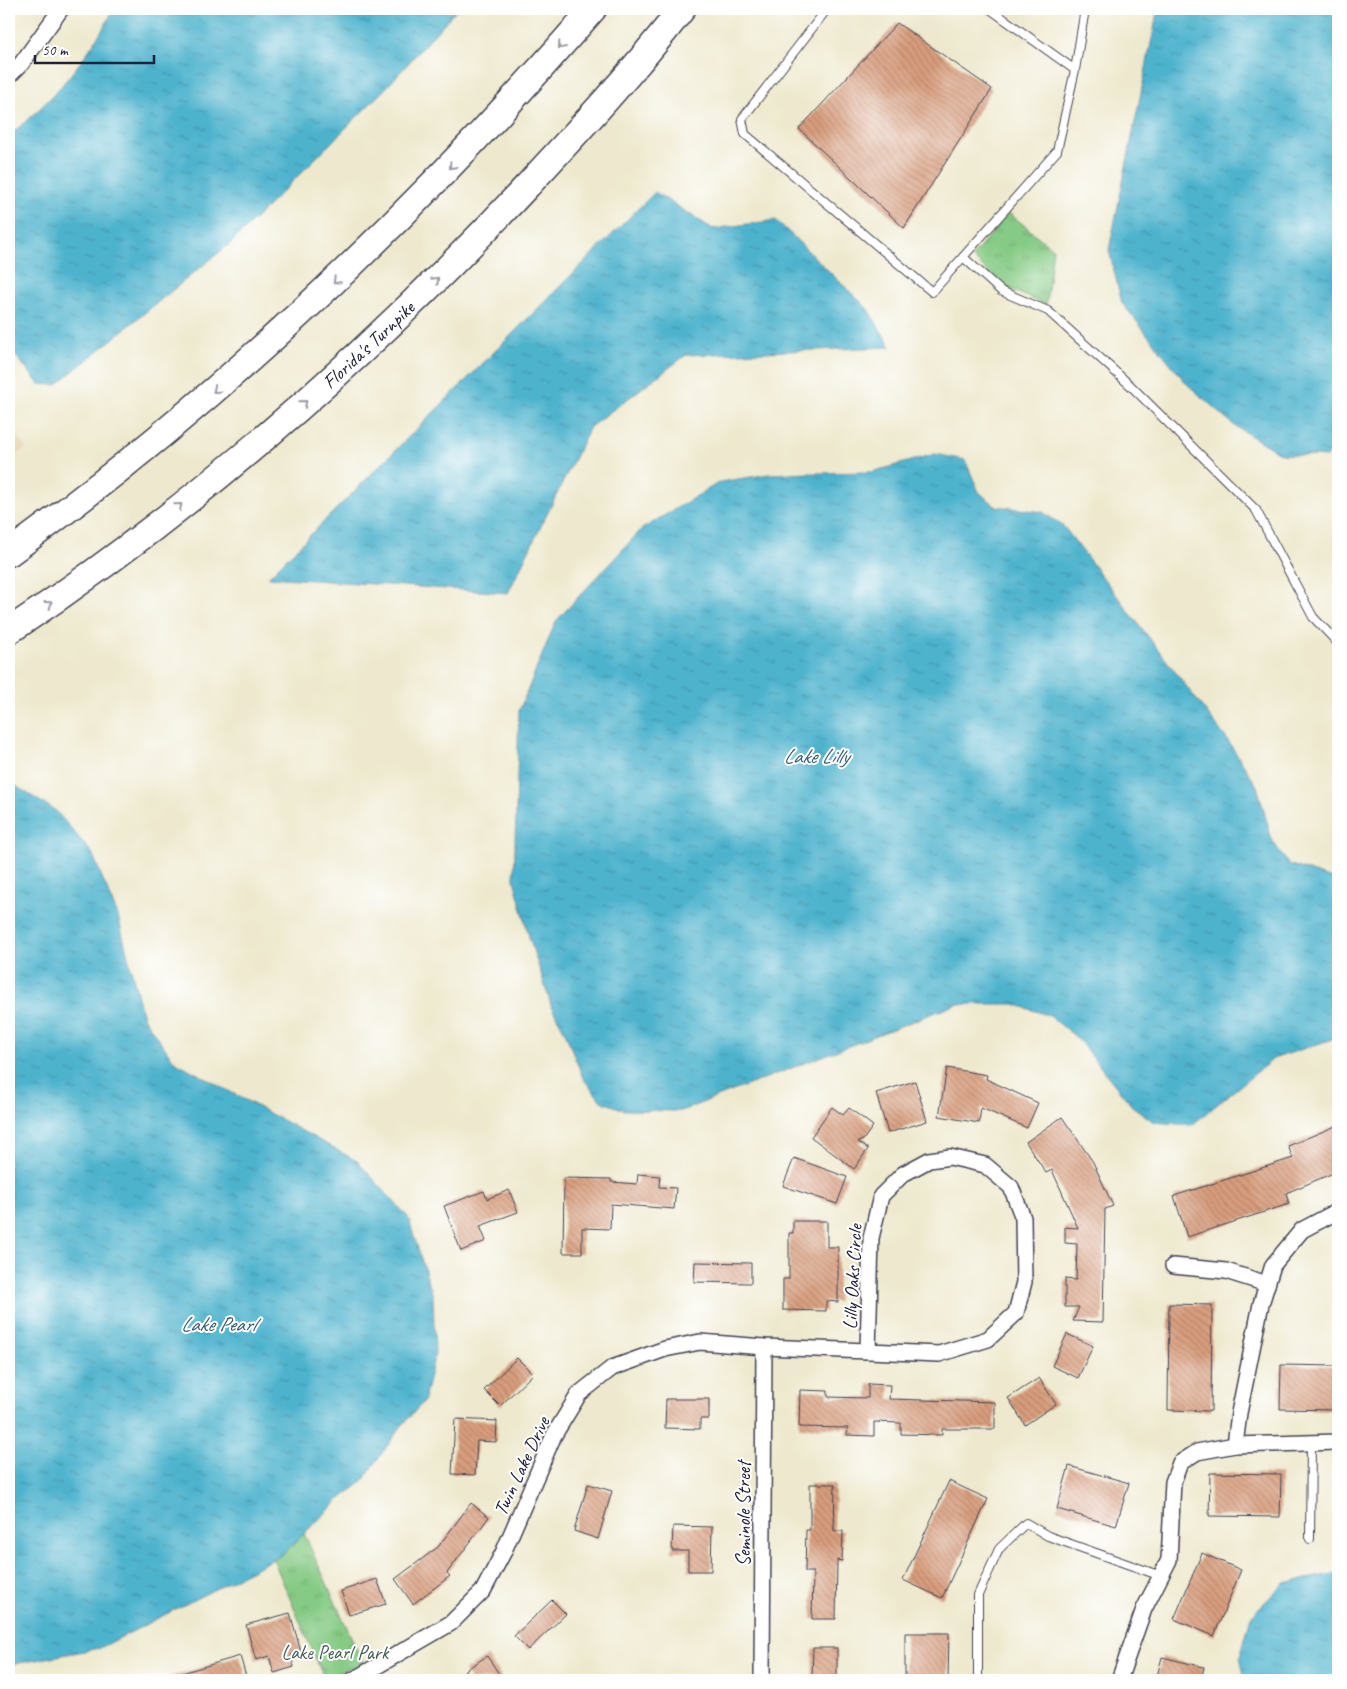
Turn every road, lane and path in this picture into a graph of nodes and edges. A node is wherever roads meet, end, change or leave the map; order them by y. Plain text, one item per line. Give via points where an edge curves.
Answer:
1 (61, 9) edge
2 (593, 9) edge
3 (682, 9) edge
4 (827, 9) edge
5 (990, 9) edge
6 (1084, 9) edge
7 (1075, 70) junction
8 (9, 76) edge
9 (964, 257) junction
10 (9, 553) edge
11 (9, 631) edge
12 (1338, 644) edge
13 (1338, 1211) edge
14 (1173, 1266) dead end
15 (1267, 1284) junction
16 (764, 1347) junction
17 (868, 1351) junction
18 (1338, 1442) edge
19 (1311, 1443) junction
20 (1235, 1445) junction
21 (1310, 1539) dead end
22 (1161, 1576) junction
23 (353, 1680) edge
24 (762, 1680) edge
25 (978, 1680) edge
26 (1119, 1680) edge

1 - 8 street
2 -> 10 highway via 443,176 331,286 213,392 81,501
11 -> 3 highway, Florida's Turnpike via 158,524 265,438 372,344 565,145
4 - 9 lane via 742,119 745,134 932,292
5 - 7 lane
6 - 7 lane
7 - 9 lane via 1057,151
9 - 12 lane via 1001,291 1048,311 1256,510 1313,617
13 - 15 street via 1302,1230 1273,1265
14 - 15 street via 1226,1271
15 - 20 street
16 - 17 street, Lilly Oaks Circle
16 - 23 street, Twin Lake Drive via 700,1342 665,1349 612,1368 579,1394 554,1435 483,1591 451,1623
16 - 24 street, Seminole Street
17 - 17 street, Lilly Oaks Circle via 939,1354 988,1339 1016,1313 1024,1282 1023,1218 1010,1187 985,1165 950,1157 929,1160 903,1174 881,1196 871,1238
18 - 19 street
19 - 20 street
19 - 21 lane
20 - 22 street via 1197,1452 1180,1462 1173,1482 1169,1560
22 - 25 lane via 1048,1536 1026,1523 1000,1549 978,1595
22 - 26 street via 1144,1609

